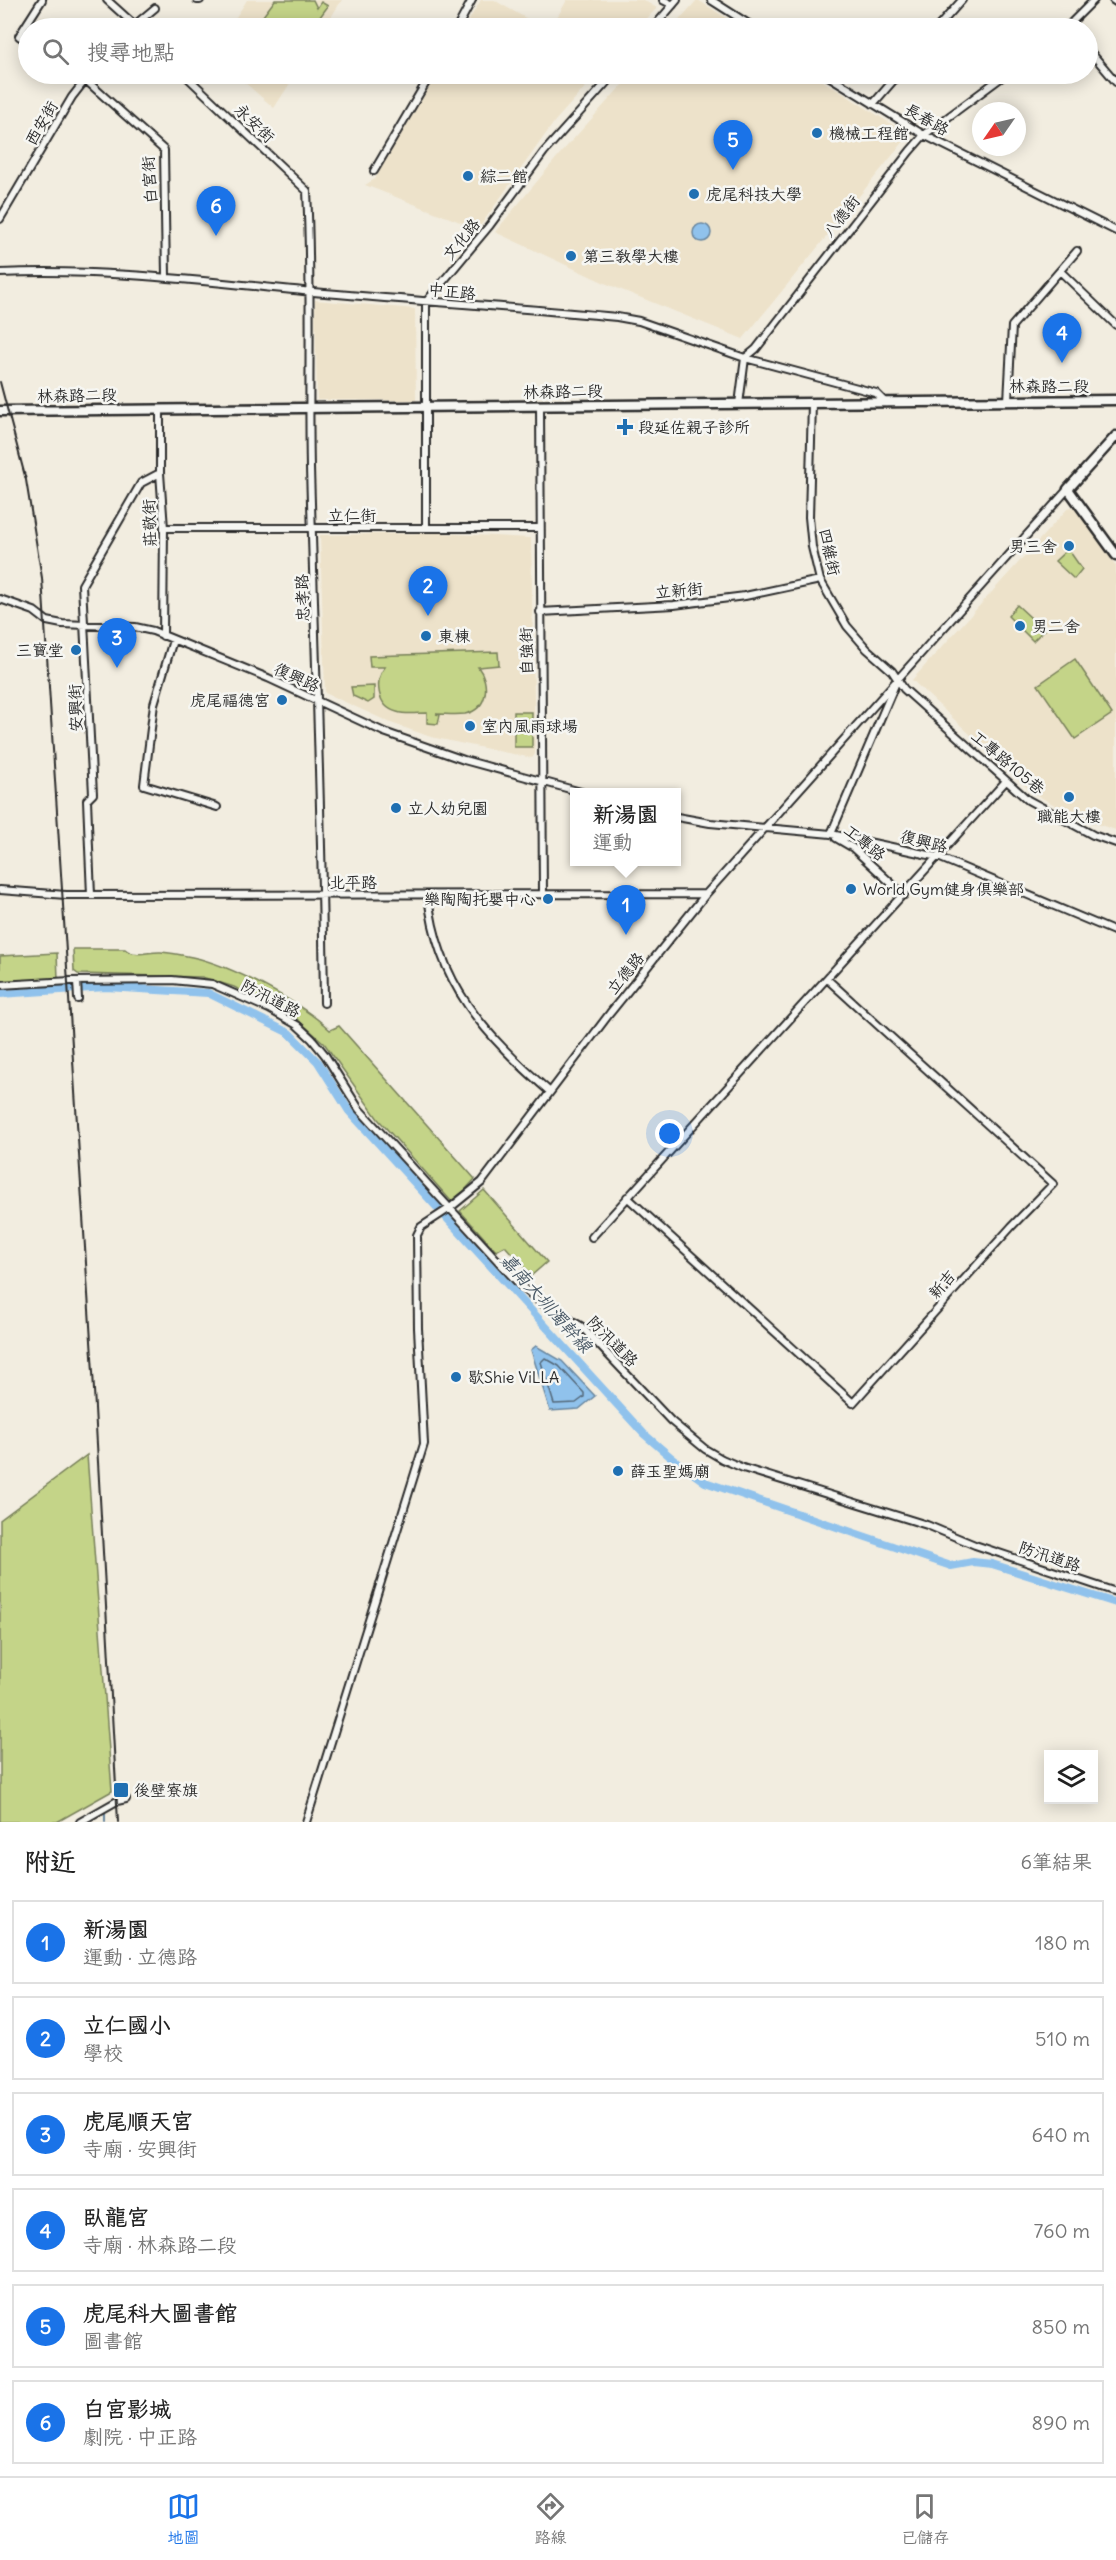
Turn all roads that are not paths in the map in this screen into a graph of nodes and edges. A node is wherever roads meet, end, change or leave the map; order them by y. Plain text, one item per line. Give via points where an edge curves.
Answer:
1 (42, 0) edge
2 (107, 0) edge
3 (472, 0) edge
4 (663, 0) edge
5 (711, 0) edge
6 (962, 0) edge
7 (1094, 0) edge
8 (675, 3) edge
9 (155, 8) dead end
10 (30, 18) edge
11 (125, 18) edge
12 (144, 18) edge
13 (462, 18) edge
14 (662, 18) edge
15 (739, 18) edge
16 (946, 18) edge
17 (1077, 18) edge
18 (1098, 61) edge
19 (1116, 82) edge
20 (82, 84) edge
21 (96, 84) edge
22 (194, 84) edge
23 (424, 84) edge
24 (605, 84) edge
25 (841, 84) edge
26 (890, 84) edge
27 (993, 84) edge
28 (873, 104) junction
29 (924, 135) junction
30 (374, 171) dead end
31 (307, 192) joint
32 (0, 219) edge
33 (1116, 231) edge
34 (1077, 251) dead end
35 (1060, 271) junction
36 (0, 273) edge
37 (166, 276) junction
38 (311, 291) junction
39 (426, 302) junction
40 (1116, 325) edge
41 (745, 358) junction
42 (1116, 400) edge
43 (1008, 401) junction
44 (812, 403) junction
45 (886, 403) junction
46 (739, 404) junction
47 (540, 406) junction
48 (425, 407) junction
49 (310, 408) junction
50 (160, 409) junction
51 (0, 411) edge
52 (1116, 436) edge
53 (160, 473) junction
54 (1068, 489) junction
55 (164, 528) junction
56 (313, 528) junction
57 (426, 528) junction
58 (540, 528) junction
59 (1116, 555) edge
60 (820, 580) junction
61 (0, 599) edge
62 (540, 612) junction
63 (85, 625) junction
64 (163, 636) junction
65 (173, 640) junction
66 (897, 680) junction
67 (318, 701) junction
68 (542, 781) junction
69 (1005, 782) junction
70 (570, 789) edge
71 (217, 807) dead end
72 (681, 818) edge
73 (764, 828) junction
74 (831, 834) junction
75 (1116, 843) edge
76 (938, 857) junction
77 (0, 890) edge
78 (706, 894) junction
79 (91, 895) junction
80 (322, 895) junction
81 (428, 895) junction
82 (543, 895) junction
83 (904, 895) junction
84 (1116, 932) edge
85 (827, 979) junction
86 (77, 981) junction
87 (0, 985) edge
88 (78, 999) dead end
89 (324, 1004) dead end
90 (550, 1092) junction
91 (627, 1197) junction
92 (449, 1209) junction
93 (592, 1237) dead end
94 (1116, 1592) edge
95 (126, 1799) dead end
96 (80, 1822) edge
97 (306, 1822) edge

1 - 10 street
2 - 11 street
3 - 13 street
4 - 8 street
5 - 15 street
6 - 16 street
7 - 17 street
8 - 14 street
9 - 12 street
18 - 19 street
20 - 32 street, 西安街
21 - 37 street, 白宮街 via 164,150
22 - 31 street, 永安街
23 - 30 street
24 - 39 street, 文化路 via 544,152
25 - 28 street, 長春路
26 - 28 street
27 - 29 street, 八德街
28 - 29 street, 長春路
29 - 33 street, 長春路
29 - 41 street, 八德街
31 - 38 street, 忠孝路
34 - 35 street
35 - 40 street
35 - 43 street via 1012,326
36 - 37 street, 中正路 via 57,271
37 - 38 street, 中正路
38 - 39 street, 中正路
38 - 49 street, 忠孝路
39 - 41 street, 中正路 via 617,317
39 - 48 street
41 - 45 street, 中正路 via 876,393
41 - 46 street
42 - 43 main road, 林森路二段
43 - 45 main road, 林森路二段
44 - 45 main road, 林森路二段
44 - 46 main road, 林森路二段
44 - 60 street, 四維街 via 809,517
46 - 47 main road, 林森路二段
47 - 48 main road, 林森路二段
47 - 58 street, 自強街
48 - 49 main road, 林森路二段
48 - 57 street
49 - 50 main road, 林森路二段
49 - 56 street, 忠孝路
50 - 51 main road, 林森路二段
50 - 53 street, 莊敬街
52 - 54 main road, 工專路
53 - 55 street, 莊敬街
53 - 63 street, 安興街 via 141,483 82,585
54 - 59 main road
54 - 66 street, 工專路
55 - 56 street, 立仁街
55 - 64 street, 莊敬街
56 - 57 street, 立仁街
56 - 67 street, 忠孝路
57 - 58 street, 立仁街
58 - 62 street, 自強街
60 - 62 street, 立新街 via 745,596 674,605
60 - 66 street, 四維街 via 847,626
61 - 63 street, 復興路 via 34,611 47,621
62 - 68 street, 自強街
63 - 64 street, 復興路 via 135,627
63 - 79 street, 安興街 via 93,794 87,800
64 - 65 street, 復興路
65 - 67 street, 復興路
65 - 71 street via 154,704 144,785
66 - 69 street, 工專路105巷
66 - 73 street, 立德路
66 - 74 street, 工專路
67 - 68 street, 復興路 via 384,732 464,760
67 - 80 street, 忠孝路
68 - 70 street, 復興路
68 - 82 street, 自強街
69 - 75 street, 工專路105巷 via 1068,822
69 - 76 street
72 - 73 street, 復興路
73 - 74 street, 復興路
73 - 78 street, 立德路
74 - 76 street, 復興路
74 - 83 street, 工專路 via 853,848
76 - 83 street
76 - 84 street, 復興路
77 - 79 street, 北平路
78 - 82 street, 北平路
78 - 90 street, 立德路
79 - 80 street, 北平路
80 - 81 street, 北平路
80 - 89 street, 忠孝路
81 - 82 street, 北平路
81 - 90 street via 435,940 459,994 483,1028
83 - 85 street
85 - 91 street
85 - 91 street, 新吉 via 1053,1184 853,1403
86 - 87 street, 防汛道路
86 - 88 street
86 - 92 street, 防汛道路 via 172,980 212,984 297,1025 325,1055 359,1109
90 - 92 street, 立德路 via 482,1182
91 - 93 street
92 - 94 street, 防汛道路 via 520,1286 581,1326 671,1421 705,1449 743,1468 927,1525
92 - 97 street, 立德路 via 421,1227 416,1242 424,1444
95 - 96 street

